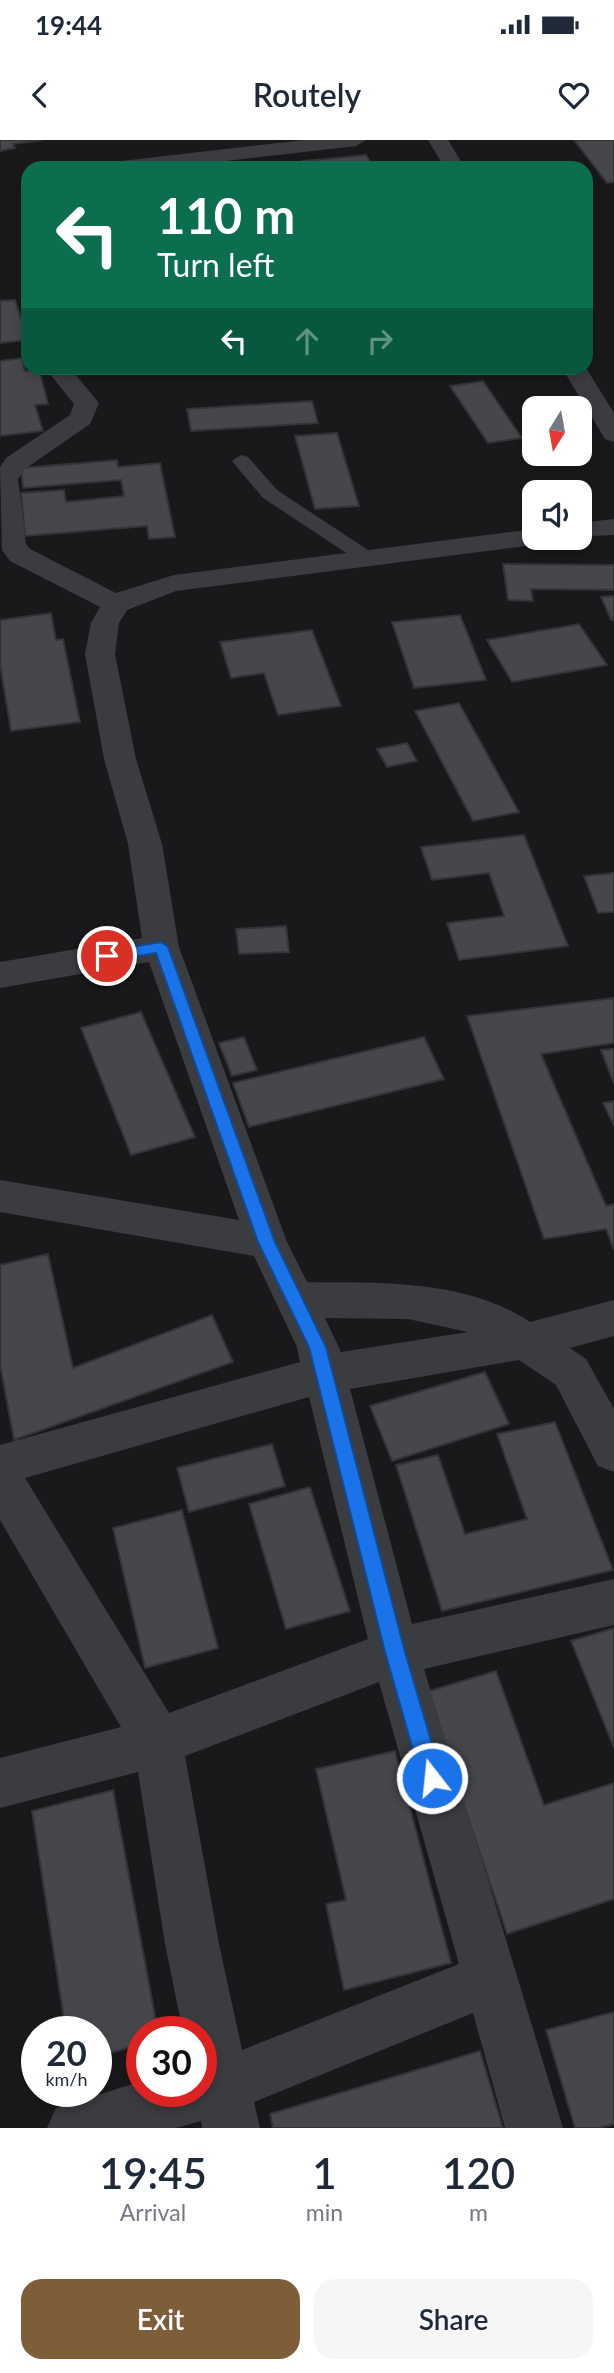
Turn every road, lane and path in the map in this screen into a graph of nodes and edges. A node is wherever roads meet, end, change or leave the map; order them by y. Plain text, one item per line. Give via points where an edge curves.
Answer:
1 (356, 140) edge
2 (438, 140) edge
3 (174, 161) edge
4 (451, 161) edge
5 (63, 375) edge
6 (578, 375) edge
7 (614, 434) edge
8 (241, 461) dead end
9 (614, 527) edge
10 (592, 530) edge
11 (522, 539) edge
12 (367, 558) junction
13 (116, 604) junction
14 (161, 947) junction
15 (0, 975) edge
16 (0, 1196) edge
17 (267, 1242) junction
18 (295, 1300) junction
19 (614, 1318) edge
20 (526, 1341) junction
21 (324, 1374) junction
22 (614, 1452) edge
23 (0, 1467) edge
24 (614, 1602) edge
25 (395, 1652) junction
26 (158, 1742) junction
27 (0, 1783) edge
28 (490, 1979) junction
29 (226, 2107) edge
30 (76, 2128) edge
31 (534, 2128) edge

1 - 3 street
2 - 4 street
5 - 13 street via 87,403 81,419 15,464 5,479 12,544 20,555
6 - 7 street
8 - 12 lane via 271,494
9 - 10 street
11 - 12 street
12 - 13 street via 174,583
13 - 14 street via 105,623 100,654 120,759 145,844
14 - 15 street
14 - 17 street
16 - 17 street
17 - 18 street
18 - 20 street via 408,1301 492,1319
18 - 21 street via 318,1347
19 - 20 street
20 - 21 street
20 - 22 street via 571,1372
21 - 23 street
21 - 25 street
23 - 26 street via 6,1488
24 - 25 street
25 - 26 street
25 - 28 street
26 - 27 street
26 - 29 street via 192,1944
28 - 29 street
28 - 31 street
29 - 30 street

